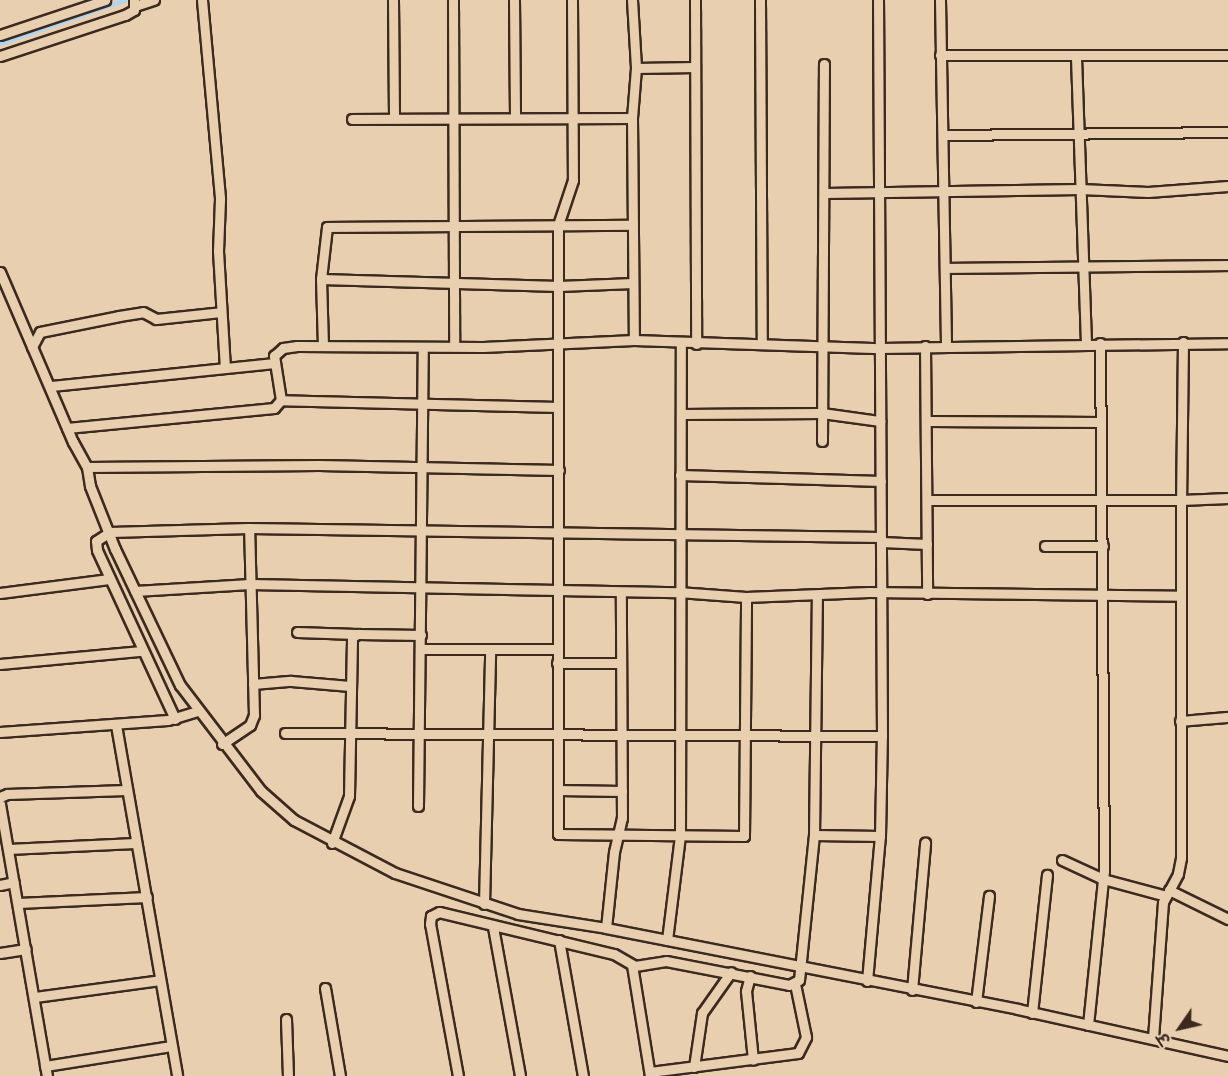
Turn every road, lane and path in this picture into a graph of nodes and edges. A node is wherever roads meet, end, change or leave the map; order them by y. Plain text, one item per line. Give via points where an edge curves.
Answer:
1 (105, 0) edge
2 (154, 0) edge
3 (202, 0) edge
4 (393, 0) edge
5 (453, 0) edge
6 (514, 0) edge
7 (573, 0) edge
8 (632, 0) edge
9 (695, 0) edge
10 (760, 0) edge
11 (878, 0) edge
12 (940, 0) edge
13 (135, 2) edge
14 (0, 35) edge
15 (940, 55) junction
16 (1228, 55) edge
17 (0, 56) edge
18 (1076, 57) junction
19 (824, 64) dead end
20 (695, 67) junction
21 (636, 68) junction
22 (515, 116) junction
23 (394, 117) junction
24 (453, 117) junction
25 (575, 117) junction
26 (632, 118) junction
27 (352, 119) dead end
28 (1228, 132) edge
29 (944, 135) junction
30 (1078, 135) junction
31 (1228, 186) edge
32 (1080, 189) junction
33 (876, 190) junction
34 (945, 192) junction
35 (825, 193) junction
36 (558, 225) junction
37 (633, 225) junction
38 (453, 226) junction
39 (1228, 264) edge
40 (1083, 266) junction
41 (946, 268) junction
42 (0, 272) edge
43 (321, 279) junction
44 (456, 284) junction
45 (633, 284) junction
46 (559, 286) junction
47 (222, 312) junction
48 (634, 340) junction
49 (1183, 342) junction
50 (1100, 343) junction
51 (1228, 343) edge
52 (556, 344) junction
53 (681, 344) junction
54 (696, 344) junction
55 (762, 344) junction
56 (1086, 344) junction
57 (946, 345) junction
58 (323, 346) junction
59 (454, 346) junction
60 (824, 346) junction
61 (926, 346) junction
62 (32, 347) junction
63 (423, 347) junction
64 (880, 348) junction
65 (275, 363) junction
66 (225, 368) junction
67 (51, 386) junction
68 (281, 400) junction
69 (422, 402) junction
70 (558, 407) junction
71 (822, 413) junction
72 (682, 414) junction
73 (880, 421) junction
74 (928, 421) junction
75 (1100, 422) junction
76 (67, 428) junction
77 (822, 441) dead end
78 (420, 466) junction
79 (87, 467) junction
80 (559, 470) junction
81 (680, 475) junction
82 (881, 482) junction
83 (1103, 497) junction
84 (1228, 498) edge
85 (927, 500) junction
86 (1181, 500) junction
87 (249, 528) junction
88 (420, 529) junction
89 (558, 534) junction
90 (678, 534) junction
91 (104, 535) junction
92 (880, 539) junction
93 (927, 544) junction
94 (1045, 546) dead end
95 (1103, 546) junction
96 (109, 579) junction
97 (250, 584) junction
98 (421, 589) junction
99 (558, 590) junction
100 (135, 591) junction
101 (621, 592) junction
102 (678, 592) junction
103 (1103, 593) junction
104 (0, 594) edge
105 (927, 594) junction
106 (881, 595) junction
107 (817, 596) junction
108 (1181, 596) junction
109 (746, 597) junction
110 (297, 632) dead end
111 (356, 634) junction
112 (421, 635) junction
113 (557, 649) junction
114 (422, 650) junction
115 (490, 650) junction
116 (141, 651) junction
117 (557, 663) junction
118 (621, 663) junction
119 (0, 664) edge
120 (253, 684) junction
121 (350, 686) junction
122 (188, 715) junction
123 (1228, 717) edge
124 (1180, 721) junction
125 (116, 725) junction
126 (351, 731) junction
127 (0, 732) edge
128 (418, 732) junction
129 (558, 732) junction
130 (285, 733) dead end
131 (490, 733) junction
132 (621, 733) junction
133 (746, 733) junction
134 (680, 734) junction
135 (814, 734) junction
136 (882, 736) junction
137 (222, 744) junction
138 (126, 790) junction
139 (558, 790) junction
140 (622, 791) junction
141 (0, 797) edge
142 (0, 804) edge
143 (418, 806) dead end
144 (1, 815) edge
145 (619, 835) junction
146 (680, 835) junction
147 (814, 835) junction
148 (880, 836) junction
149 (135, 843) junction
150 (332, 843) junction
151 (925, 843) dead end
152 (8, 849) junction
153 (1062, 860) dead end
154 (1047, 875) dead end
155 (1103, 879) junction
156 (14, 882) junction
157 (0, 885) edge
158 (1167, 893) junction
159 (989, 896) dead end
160 (147, 897) junction
161 (18, 903) junction
162 (484, 904) junction
163 (1228, 919) edge
164 (493, 927) junction
165 (606, 928) junction
166 (559, 940) junction
167 (667, 940) junction
168 (26, 949) junction
169 (0, 954) edge
170 (632, 964) junction
171 (803, 969) junction
172 (731, 972) junction
173 (750, 976) junction
174 (160, 980) junction
175 (867, 981) junction
176 (795, 984) junction
177 (325, 988) dead end
178 (912, 990) junction
179 (34, 998) junction
180 (976, 1002) junction
181 (1032, 1013) junction
182 (286, 1018) dead end
183 (1088, 1025) junction
184 (1153, 1039) junction
185 (171, 1046) junction
186 (1228, 1056) edge
187 (753, 1060) junction
188 (694, 1067) junction
189 (46, 1071) edge
190 (650, 1074) edge
191 (177, 1076) edge
192 (288, 1076) edge
193 (340, 1076) edge
194 (458, 1076) edge
195 (520, 1076) edge
196 (583, 1076) edge

1 - 14 street
2 - 13 street
3 - 47 street via 220,199
4 - 23 street
5 - 24 street
6 - 22 street
7 - 25 street
8 - 21 street
9 - 20 street
10 - 55 street
11 - 33 street
12 - 15 street
13 - 17 street via 125,15
15 - 18 street
15 - 29 street
16 - 18 street
18 - 30 street
19 - 35 street
20 - 21 street
20 - 54 street
21 - 26 street
22 - 24 street
22 - 25 street
23 - 24 street
23 - 27 street
24 - 38 street
25 - 26 street
25 - 36 street via 573,182
26 - 37 street
28 - 30 street
29 - 30 street
29 - 34 street
30 - 32 street
31 - 32 street via 1148,192
32 - 34 street
32 - 40 street
33 - 34 street
33 - 35 street
33 - 64 street
34 - 41 street
35 - 60 street
36 - 37 street
36 - 38 street
36 - 46 street
37 - 45 street
38 - 43 street via 327,228
38 - 44 street
39 - 40 street
40 - 41 street
40 - 56 street
41 - 57 street
42 - 62 street
43 - 44 street
43 - 58 street
44 - 46 street
44 - 59 street
45 - 46 street
45 - 48 street
46 - 52 street
47 - 62 street via 156,319 143,312 119,316 43,331
47 - 66 street
48 - 52 street
48 - 53 street
49 - 50 street
49 - 51 street
49 - 86 street
50 - 56 street
50 - 75 street
52 - 59 street
52 - 70 street
53 - 54 street
53 - 72 street
54 - 55 street
55 - 60 street
56 - 57 street
57 - 61 street
58 - 63 street
58 - 65 street via 283,348 275,353
59 - 63 street
60 - 64 street
60 - 71 street
61 - 64 street
61 - 74 street
62 - 67 street
63 - 69 street
64 - 73 street
65 - 66 street
65 - 68 street
66 - 67 street
67 - 76 street
68 - 69 street
68 - 76 street via 274,408
69 - 70 street
69 - 78 street
70 - 80 street
71 - 72 street
71 - 73 street
71 - 77 street
72 - 81 street
73 - 82 street
74 - 75 street
74 - 85 street
75 - 83 street
76 - 79 street
78 - 79 street
78 - 80 street
78 - 88 street
79 - 91 street
80 - 89 street
81 - 82 street
81 - 90 street
82 - 92 street
83 - 85 street
83 - 86 street
83 - 95 street
84 - 86 street
85 - 93 street
86 - 108 street
87 - 88 street
87 - 91 street
87 - 97 street
88 - 89 street
88 - 98 street
89 - 90 street
89 - 99 street
90 - 92 street
90 - 102 street
91 - 96 street via 96,545
91 - 100 street
92 - 93 street
92 - 106 street
93 - 105 street
94 - 95 street
95 - 103 street
96 - 104 street
96 - 116 street
97 - 98 street
97 - 100 street
97 - 120 street
98 - 99 street
98 - 112 street
99 - 101 street
99 - 113 street
100 - 122 street via 180,685
101 - 102 street
101 - 118 street
102 - 109 street
102 - 134 street
103 - 105 street
103 - 108 street
103 - 155 street
105 - 106 street
106 - 107 street via 869,592
106 - 136 street
107 - 109 street
107 - 135 street
108 - 124 street
109 - 133 street
110 - 111 street
111 - 112 street
111 - 121 street via 351,640
112 - 114 street
113 - 115 street
113 - 117 street
114 - 115 street
114 - 128 street
115 - 131 street
116 - 119 street
116 - 122 street
117 - 118 street
117 - 129 street
118 - 132 street
120 - 121 street via 291,681
120 - 137 street via 253,720
121 - 126 street
122 - 125 street
122 - 137 street
123 - 124 street
124 - 158 street via 1181,858
125 - 127 street
125 - 138 street
126 - 128 street
126 - 130 street
126 - 150 street via 347,806
128 - 131 street
128 - 143 street
129 - 131 street
129 - 132 street
129 - 139 street
131 - 162 street
132 - 134 street
132 - 140 street
133 - 134 street
133 - 135 street
133 - 146 street via 746,833 741,837
134 - 146 street
135 - 136 street
135 - 147 street
136 - 148 street
137 - 150 street via 261,791 294,820
138 - 141 street
138 - 149 street
139 - 140 street
139 - 145 street via 558,834
140 - 145 street
142 - 144 street
144 - 152 street
145 - 146 street
145 - 165 street
146 - 167 street
147 - 148 street
147 - 171 street
148 - 175 street
149 - 152 street
149 - 160 street
150 - 162 street via 395,873
151 - 178 street
152 - 156 street
153 - 155 street
154 - 181 street
155 - 158 street
155 - 183 street
156 - 157 street
156 - 161 street
158 - 163 street
158 - 184 street
159 - 180 street
160 - 161 street
160 - 174 street
161 - 168 street
162 - 165 street via 518,914
164 - 166 street
164 - 194 street via 444,912 434,913 430,920
164 - 195 street
165 - 167 street
166 - 170 street via 614,954
166 - 196 street
167 - 171 street
168 - 169 street
168 - 179 street
170 - 172 street via 666,961
170 - 190 street
171 - 175 street
171 - 176 street
172 - 173 street
172 - 188 street via 702,1014
173 - 176 street
173 - 187 street via 746,996
174 - 179 street
174 - 185 street
175 - 178 street
176 - 187 street via 805,1043 792,1057
177 - 193 street
178 - 180 street
179 - 189 street
180 - 181 street
181 - 183 street
182 - 192 street
183 - 184 street
184 - 186 street
185 - 189 street
185 - 191 street
187 - 188 street
188 - 190 street

